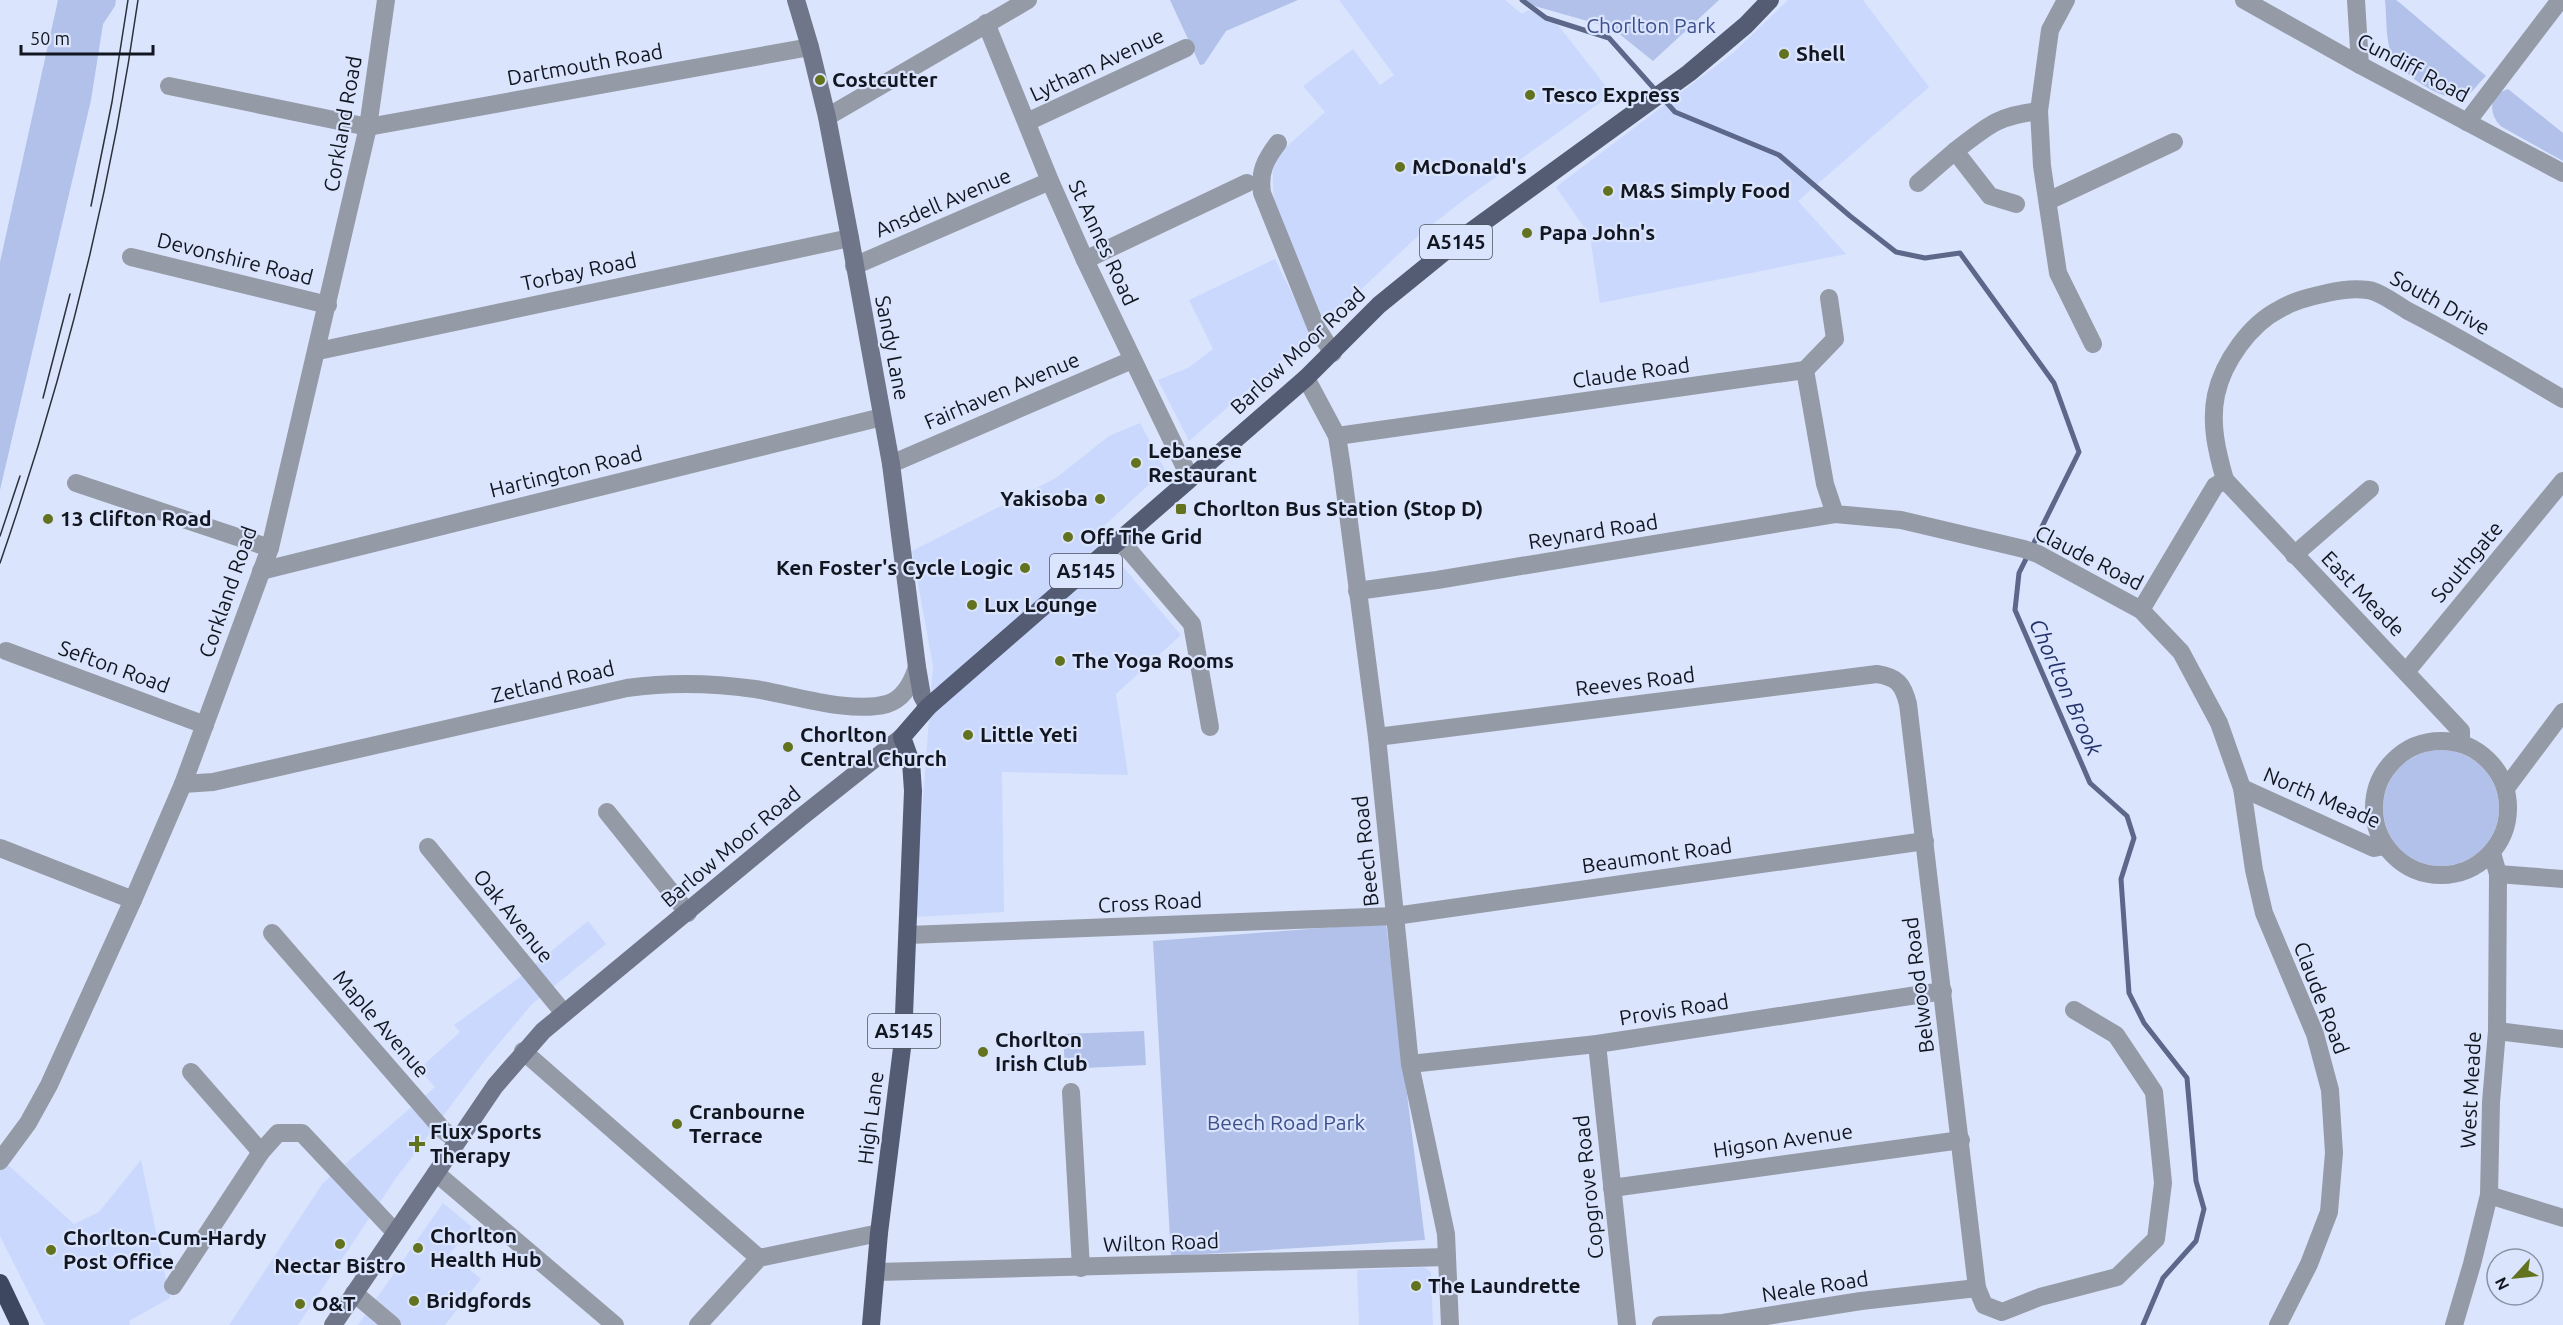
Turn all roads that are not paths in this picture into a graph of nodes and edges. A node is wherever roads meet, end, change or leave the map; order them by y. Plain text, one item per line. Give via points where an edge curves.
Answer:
1 (386, 0) edge
2 (796, 0) edge
3 (1028, 0) edge
4 (1770, 0) edge
5 (2066, 0) edge
6 (2244, 0) edge
7 (2356, 0) edge
8 (2560, 0) edge
9 (986, 23) junction
10 (810, 47) junction
11 (1186, 48) dead end
12 (2360, 66) junction
13 (169, 86) dead end
14 (2039, 111) junction
15 (827, 117) junction
16 (1027, 122) junction
17 (2467, 122) junction
18 (368, 127) junction
19 (2174, 142) dead end
20 (1278, 144) dead end
21 (1955, 152) junction
22 (2563, 173) edge
23 (1050, 181) junction
24 (1247, 183) dead end
25 (1917, 183) dead end
26 (2048, 201) junction
27 (2016, 204) dead end
28 (850, 238) junction
29 (131, 257) dead end
30 (1085, 260) junction
31 (854, 266) junction
32 (1829, 298) dead end
33 (328, 305) junction
34 (2093, 344) dead end
35 (318, 351) junction
36 (1333, 353) junction
37 (1132, 360) junction
38 (1805, 370) junction
39 (1306, 378) junction
40 (2563, 399) edge
41 (882, 417) junction
42 (1337, 436) junction
43 (891, 464) junction
44 (1190, 478) junction
45 (2225, 480) junction
46 (2563, 481) edge
47 (76, 483) dead end
48 (2370, 489) dead end
49 (1835, 514) junction
50 (1121, 540) junction
51 (270, 548) junction
52 (2294, 555) junction
53 (261, 571) junction
54 (1357, 591) junction
55 (2141, 610) junction
56 (6, 651) dead end
57 (917, 667) junction
58 (2406, 672) junction
59 (1898, 680) joint
60 (928, 707) junction
61 (2563, 712) edge
62 (205, 725) junction
63 (1210, 727) dead end
64 (902, 737) junction
65 (1377, 737) junction
66 (2461, 743) junction
67 (183, 783) junction
68 (2242, 788) junction
69 (2506, 788) junction
70 (607, 812) dead end
71 (1924, 841) junction
72 (2385, 846) junction
73 (428, 847) dead end
74 (0, 848) edge
75 (2492, 853) junction
76 (2498, 874) junction
77 (2563, 879) edge
78 (133, 900) junction
79 (688, 912) junction
80 (1395, 916) junction
81 (272, 933) dead end
82 (908, 935) junction
83 (1943, 991) junction
84 (2074, 1010) dead end
85 (563, 1012) junction
86 (2497, 1031) junction
87 (2563, 1039) edge
88 (1597, 1044) junction
89 (524, 1051) junction
90 (1410, 1064) junction
91 (191, 1072) dead end
92 (1071, 1092) dead end
93 (1961, 1140) junction
94 (458, 1142) junction
95 (261, 1152) junction
96 (0, 1161) edge
97 (436, 1173) junction
98 (1612, 1188) junction
99 (2489, 1195) junction
100 (2563, 1218) edge
101 (395, 1232) junction
102 (879, 1233) junction
103 (1447, 1257) junction
104 (759, 1258) junction
105 (1081, 1268) junction
106 (877, 1272) junction
107 (0, 1283) edge
108 (173, 1286) dead end
109 (1977, 1288) junction
110 (354, 1293) junction
111 (1723, 1324) edge
112 (21, 1325) edge
113 (333, 1325) edge
114 (392, 1325) edge
115 (615, 1325) edge
116 (698, 1325) edge
117 (871, 1325) edge
118 (1450, 1325) edge
119 (1627, 1325) edge
120 (1661, 1325) edge
121 (2278, 1325) edge
122 (2454, 1325) edge

1 - 18 street, Corkland Road
2 - 10 main road, Sandy Lane
3 - 9 street
4 - 36 main road, Barlow Moor Road / A5145 via 1682,79 1443,253 1379,305
5 - 14 street via 2050,30
6 - 12 street, Cundiff Road
7 - 12 street
8 - 17 street
9 - 15 street
9 - 16 street, St Annes Road
10 - 15 main road, Sandy Lane
10 - 18 street, Dartmouth Road
11 - 16 street, Lytham Avenue
12 - 17 street, Cundiff Road
13 - 18 street
14 - 21 street via 2013,114 1993,122
14 - 26 street
15 - 28 main road, Sandy Lane
16 - 23 street, St Annes Road
17 - 22 street, Cundiff Road
18 - 33 street, Corkland Road
19 - 26 street
20 - 36 street via 1264,162 1262,193 1316,327
21 - 25 street
21 - 27 street via 1990,196
23 - 30 street, St Annes Road
23 - 31 street, Ansdell Avenue
24 - 30 street
26 - 34 street via 2058,273
28 - 31 main road, Sandy Lane
28 - 35 street, Torbay Road
29 - 33 street, Devonshire Road
30 - 37 street, St Annes Road
31 - 41 main road, Sandy Lane
32 - 38 street via 1835,339
33 - 35 street, Corkland Road
35 - 51 street, Corkland Road
36 - 39 main road, Barlow Moor Road / A5145
37 - 43 street, Fairhaven Avenue
37 - 44 street, St Annes Road
38 - 42 street, Claude Road
38 - 49 street via 1825,484
39 - 42 street, Beech Road
39 - 44 main road, Barlow Moor Road / A5145
40 - 45 street, South Drive via 2370,290 2344,290 2302,298 2261,322 2223,374 2213,419
41 - 43 main road, Sandy Lane
41 - 53 street, Hartington Road
42 - 54 street, Beech Road
43 - 57 main road, Sandy Lane
44 - 50 main road, Barlow Moor Road / A5145
45 - 52 street, East Meade
45 - 55 street via 2215,486
46 - 58 street, Southgate
47 - 51 street
48 - 52 street
49 - 54 street, Reynard Road
49 - 55 street, Claude Road via 1901,519 2031,551
50 - 60 main road, Barlow Moor Road / A5145
50 - 63 street via 1192,624
51 - 53 street, Corkland Road
52 - 58 street, East Meade
53 - 62 street, Corkland Road
54 - 65 street, Beech Road
55 - 68 street, Claude Road via 2181,652 2219,723
56 - 62 street, Sefton Road
57 - 60 main road, Sandy Lane
57 - 67 street, Zetland Road via 902,695 880,705 861,708 755,689 660,683 213,782
58 - 66 street, East Meade via 2461,731
59 - 65 street, Reeves Road via 1877,674
59 - 71 street, Belwood Road via 1908,704
60 - 64 main road, Barlow Moor Road / A5145
61 - 69 street
62 - 67 street, Corkland Road
64 - 79 main road, Barlow Moor Road
64 - 82 main road, High Lane / A5145 via 911,762 913,791
65 - 80 street, Beech Road
66 - 69 street via 2486,758
66 - 72 street via 2430,741 2410,748 2381,777 2375,797 2375,818
67 - 78 street, Corkland Road
68 - 72 street, North Meade via 2374,848
68 - 121 street, Claude Road via 2264,913 2315,1034 2330,1090 2334,1153 2329,1212 2309,1264
69 - 75 street via 2509,811 2504,833
70 - 79 street
71 - 80 street, Beaumont Road
71 - 83 street, Belwood Road
72 - 75 street via 2411,868 2432,875 2454,874 2475,867
73 - 85 street, Oak Avenue
74 - 78 street
75 - 76 street, West Meade
76 - 77 street
76 - 86 street, West Meade
78 - 96 street, Corkland Road via 49,1085
79 - 85 main road, Barlow Moor Road
80 - 82 street, Cross Road
80 - 90 street, Beech Road
81 - 94 street, Maple Avenue via 443,1130
82 - 102 main road, High Lane / A5145 via 903,1040
83 - 88 street, Provis Road
83 - 93 street, Belwood Road
84 - 109 street via 2116,1035 2154,1092 2163,1183 2156,1239 2117,1278 2040,1297 2002,1312 1984,1305
85 - 89 main road, Barlow Moor Road
86 - 87 street
86 - 99 street, West Meade
88 - 90 street, Provis Road
88 - 98 street, Copgrove Road
89 - 94 main road, Barlow Moor Road
89 - 104 street
90 - 103 street, Beech Road via 1446,1234
91 - 95 street
92 - 105 street
93 - 98 street, Higson Avenue
93 - 109 street, Belwood Road
94 - 97 main road, Barlow Moor Road
95 - 101 street via 278,1133 302,1133
95 - 108 street
97 - 101 main road, Barlow Moor Road
97 - 115 street
98 - 119 street, Copgrove Road
99 - 100 street
99 - 122 street, West Meade
101 - 110 main road, Barlow Moor Road
102 - 104 street
102 - 106 main road, High Lane / A5145
103 - 105 street, Wilton Road
103 - 118 street, Beech Road
104 - 116 street
105 - 106 street, Wilton Road
106 - 117 main road, High Lane / A5145
107 - 112 highway
109 - 111 street, Neale Road via 1861,1301
110 - 113 main road, Barlow Moor Road
110 - 114 street
111 - 120 street, Neale Road

